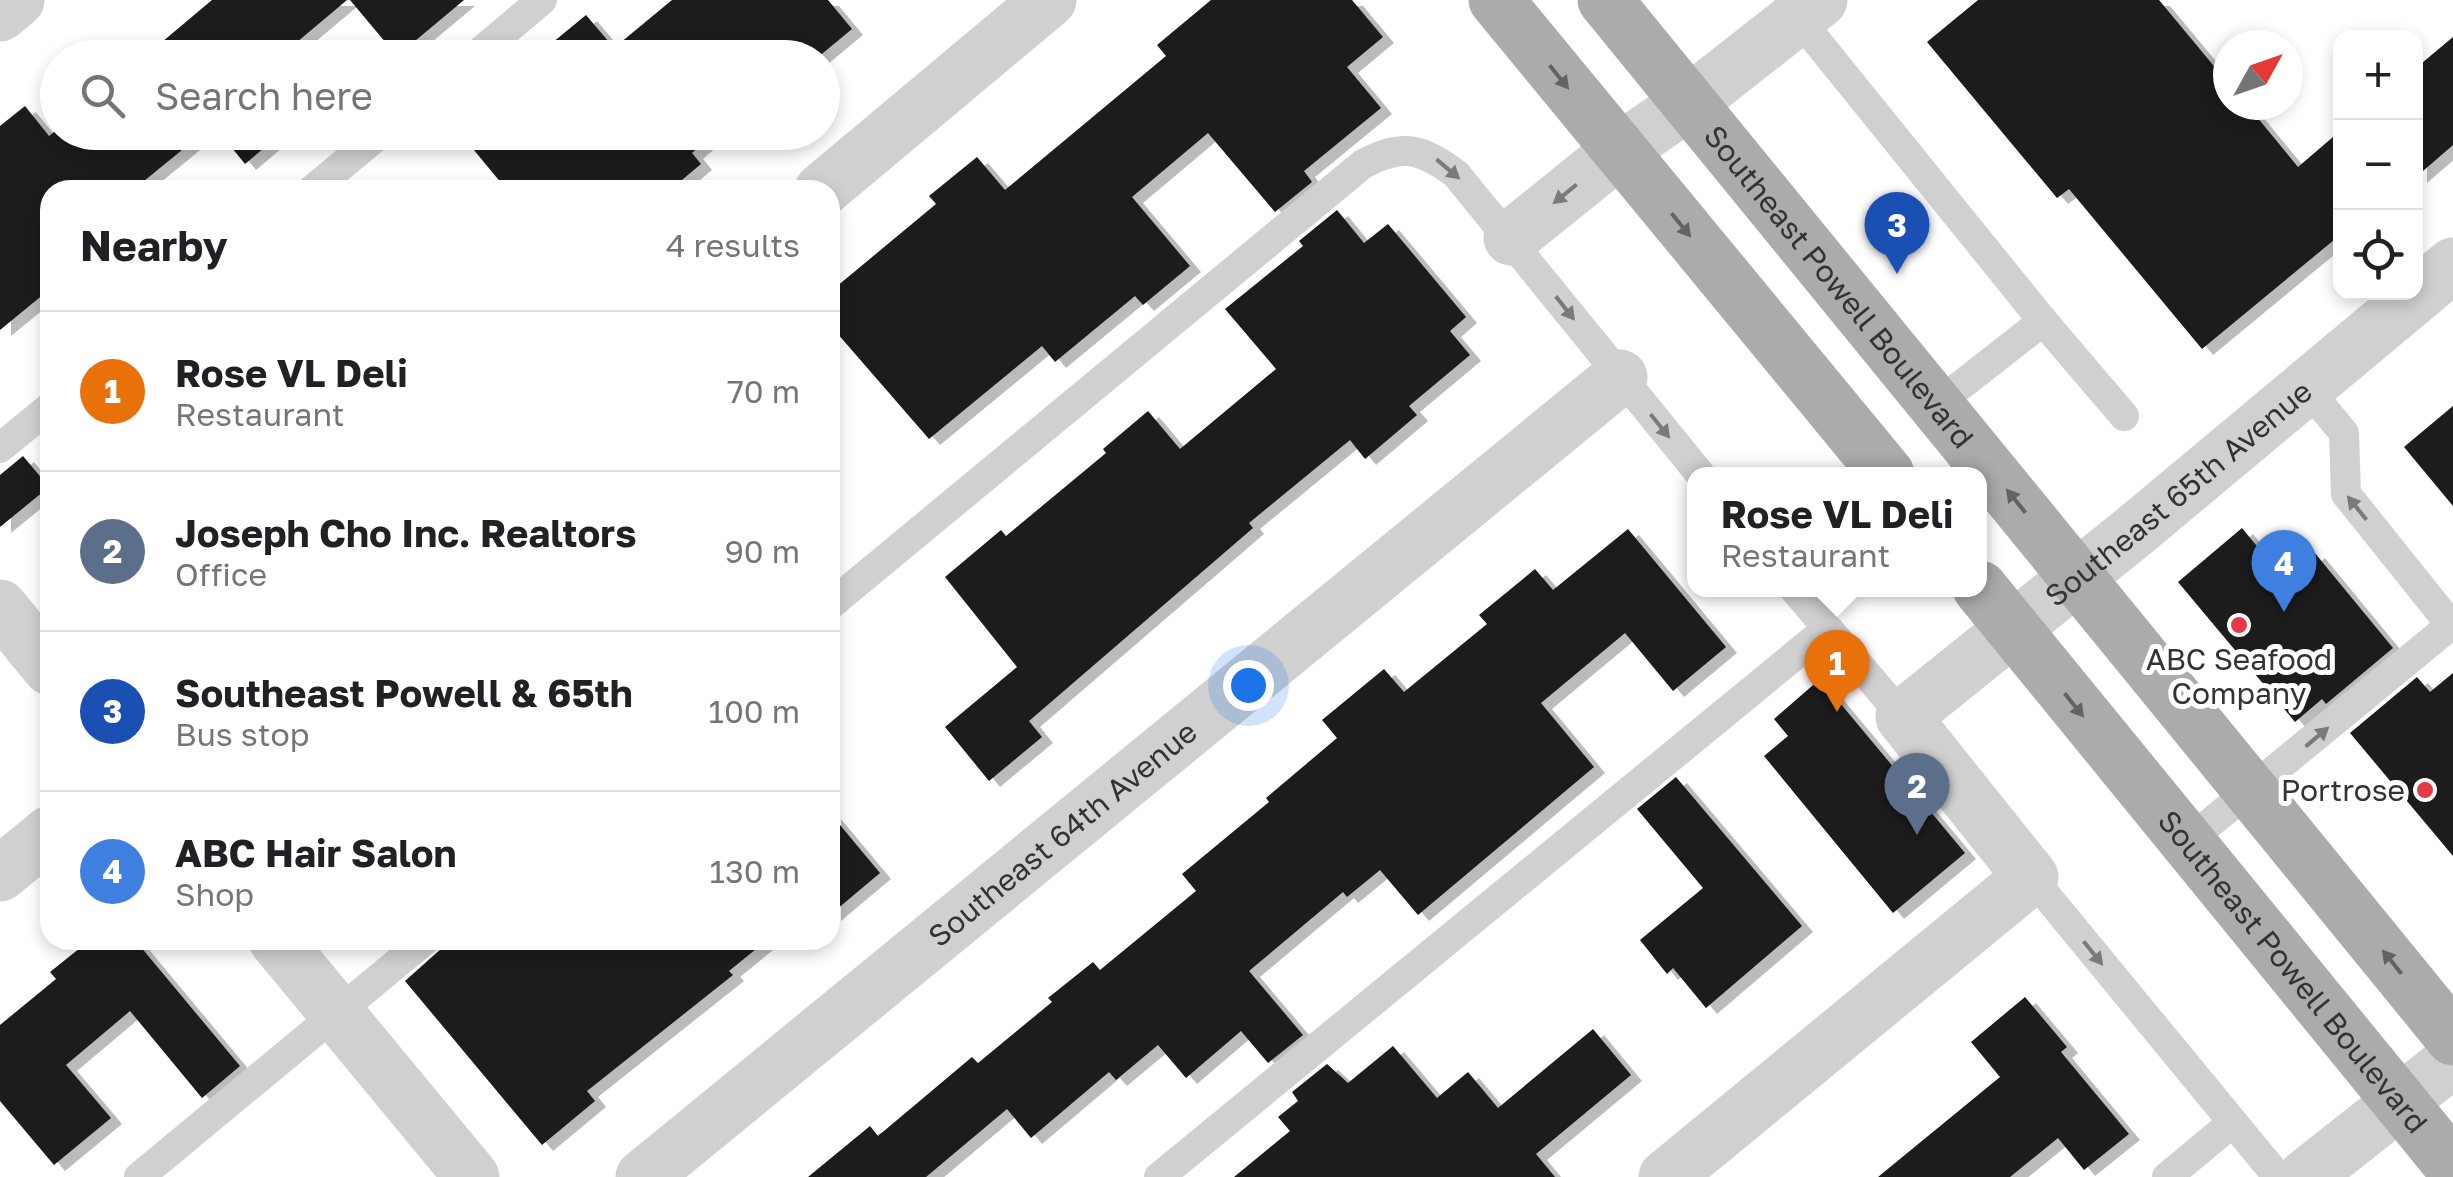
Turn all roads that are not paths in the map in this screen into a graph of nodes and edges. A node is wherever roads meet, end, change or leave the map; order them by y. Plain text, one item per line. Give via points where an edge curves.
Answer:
1 (17, 0) edge
2 (542, 0) edge
3 (1049, 0) edge
4 (1496, 0) edge
5 (1605, 0) edge
6 (1813, 5) edge
7 (0, 14) edge
8 (494, 40) edge
9 (1690, 102) junction
10 (360, 150) edge
11 (1620, 150) junction
12 (324, 180) edge
13 (834, 180) edge
14 (1511, 238) junction
15 (2453, 265) edge
16 (2043, 321) junction
17 (1620, 376) junction
18 (2306, 387) junction
19 (1937, 404) junction
20 (40, 414) edge
21 (2124, 416) dead end
22 (0, 448) edge
23 (1694, 467) edge
24 (1880, 467) edge
25 (2078, 576) junction
26 (840, 597) edge
27 (1801, 597) edge
28 (0, 607) edge
29 (1996, 609) edge
30 (1827, 629) junction
31 (40, 656) edge
32 (1902, 718) junction
33 (2252, 791) junction
34 (40, 841) edge
35 (2186, 842) junction
36 (0, 874) edge
37 (2031, 877) junction
38 (284, 950) edge
39 (413, 950) edge
40 (336, 1013) junction
41 (2453, 1038) edge
42 (2453, 1060) edge
43 (2400, 1103) junction
44 (2232, 1123) junction
45 (2453, 1168) edge
46 (138, 1177) edge
47 (472, 1177) edge
48 (643, 1177) edge
49 (1158, 1177) edge
50 (1666, 1177) edge
51 (2167, 1177) edge
52 (2278, 1177) edge
53 (2305, 1177) edge

1 - 7 street
2 - 8 lane
3 - 13 street
4 -> 11 main road
5 - 9 main road, Southeast Powell Boulevard
6 - 9 street
6 - 16 lane
9 - 11 street
9 - 19 main road, Southeast Powell Boulevard
10 - 12 lane
11 -> 14 street
11 -> 24 main road
14 -> 17 lane
26 -> 14 lane via 1387,150 1434,158
15 - 18 street, Southeast 65th Avenue
16 - 19 lane
16 - 21 lane
17 -> 23 lane
17 - 48 street, Southeast 64th Avenue
18 - 25 street, Southeast 65th Avenue
33 -> 18 lane via 2451,625 2346,494 2344,433
25 -> 19 main road, Southeast Powell Boulevard
20 - 22 lane
25 - 29 street, Southeast 65th Avenue
25 - 33 main road, Southeast Powell Boulevard
27 - 30 lane
28 - 31 street
29 - 32 street, Southeast 65th Avenue
29 -> 35 main road, Southeast Powell Boulevard
30 - 32 lane
30 - 49 lane
32 - 37 street
33 - 35 lane
41 -> 33 main road, Southeast Powell Boulevard
34 - 36 street
35 - 43 main road, Southeast Powell Boulevard
37 -> 44 lane
37 - 50 street
38 - 40 street
39 - 40 lane
40 - 46 lane
40 - 47 street
42 - 43 street
43 - 45 main road, Southeast Powell Boulevard
43 - 53 street
44 - 51 lane
44 - 52 lane

